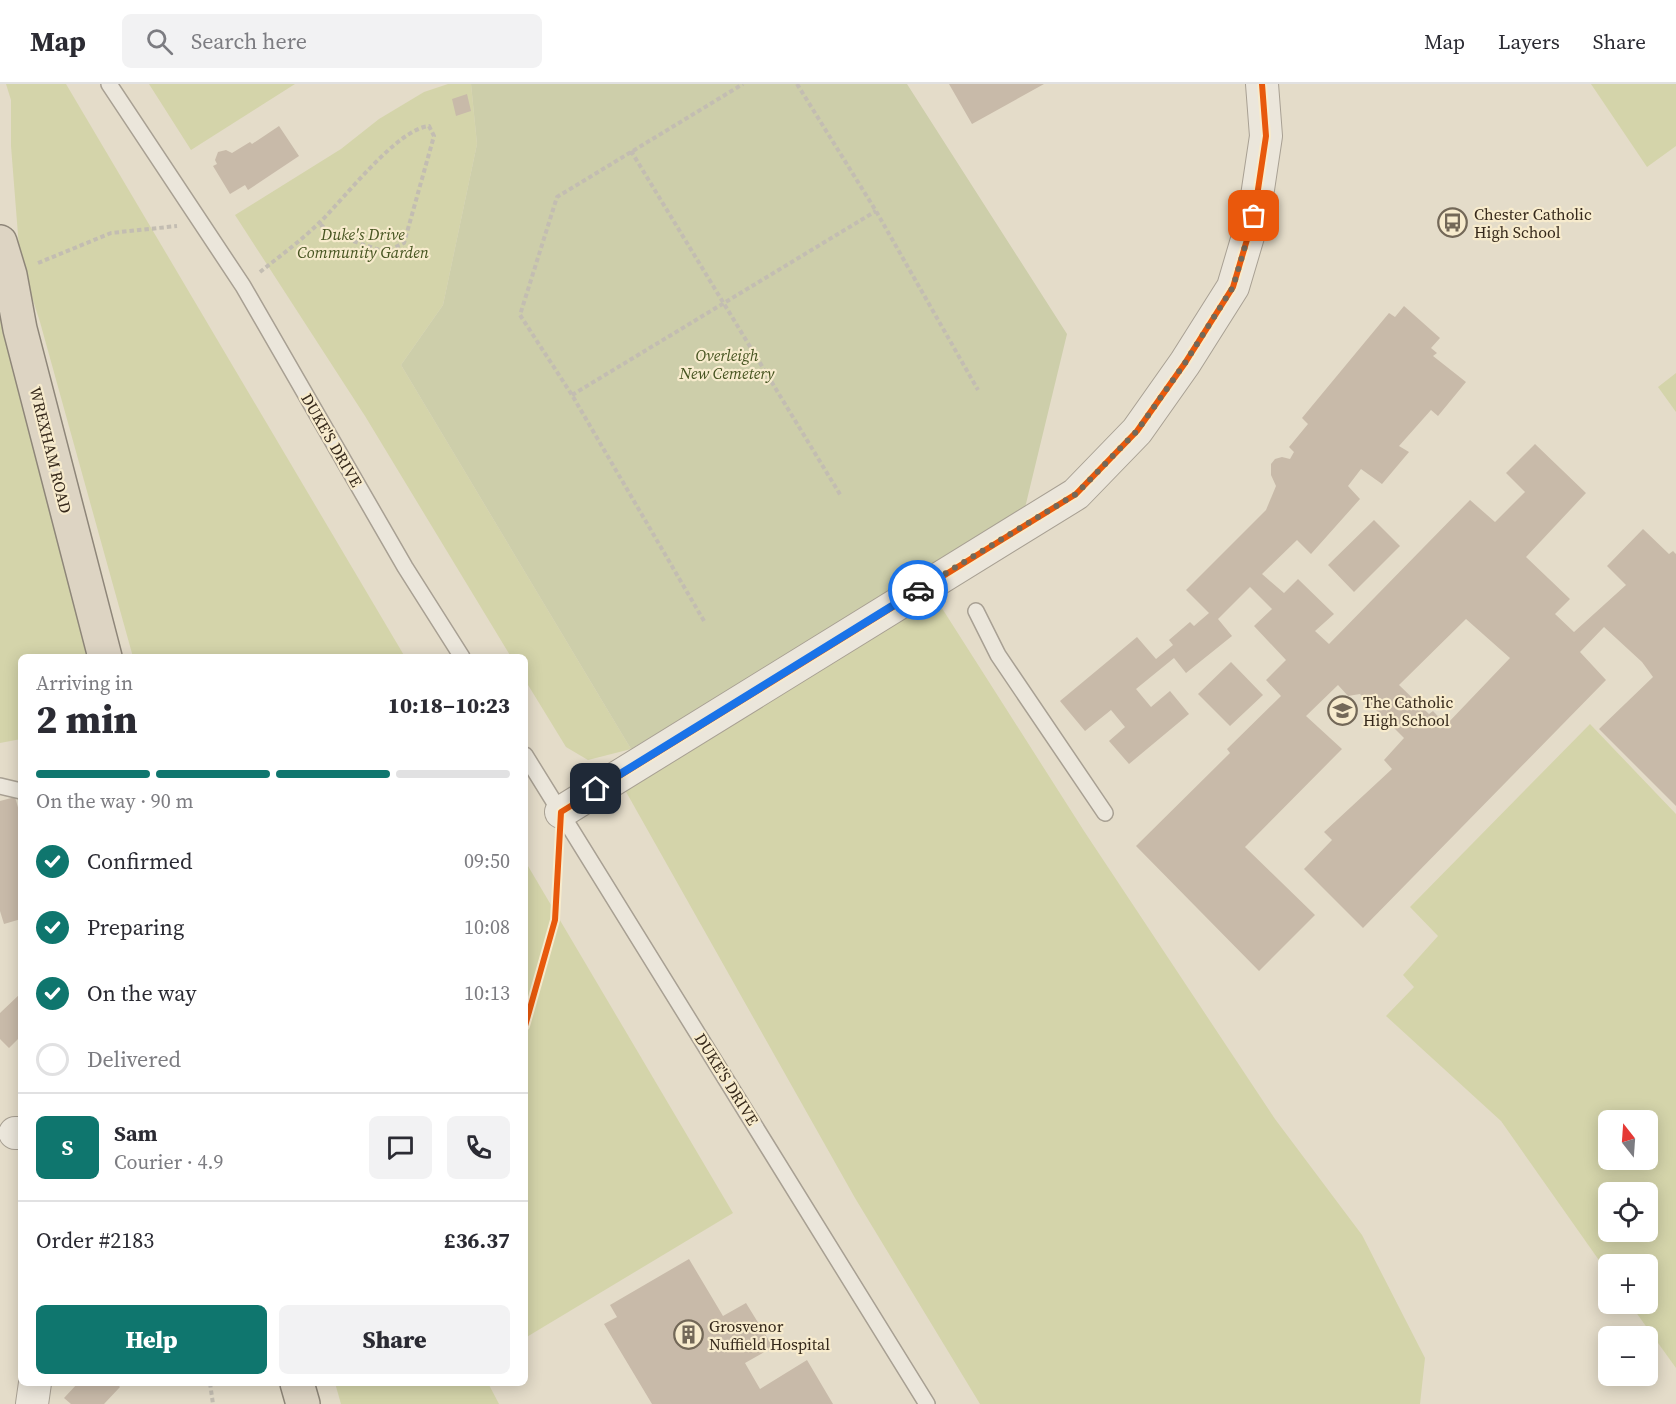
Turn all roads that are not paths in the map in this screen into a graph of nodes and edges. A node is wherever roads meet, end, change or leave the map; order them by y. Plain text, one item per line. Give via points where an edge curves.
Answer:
1 (109, 84) edge
2 (1262, 84) edge
3 (0, 242) edge
4 (976, 611) dead end
5 (104, 654) edge
6 (460, 654) edge
7 (528, 760) edge
8 (0, 786) edge
9 (18, 790) edge
10 (561, 812) junction
11 (1106, 813) dead end
12 (35, 1386) edge
13 (298, 1386) edge
14 (32, 1404) edge
15 (303, 1404) edge
16 (927, 1404) edge

1 - 6 lane, DUKE'S DRIVE via 243,286 405,567
2 - 10 street via 1266,136 1254,216 1233,287 1137,431 1076,494
3 - 5 highway, WREXHAM ROAD
4 - 11 lane via 998,655
7 - 10 lane, DUKE'S DRIVE
8 - 9 lane
10 - 16 lane, DUKE'S DRIVE
12 - 14 street
13 - 15 highway

